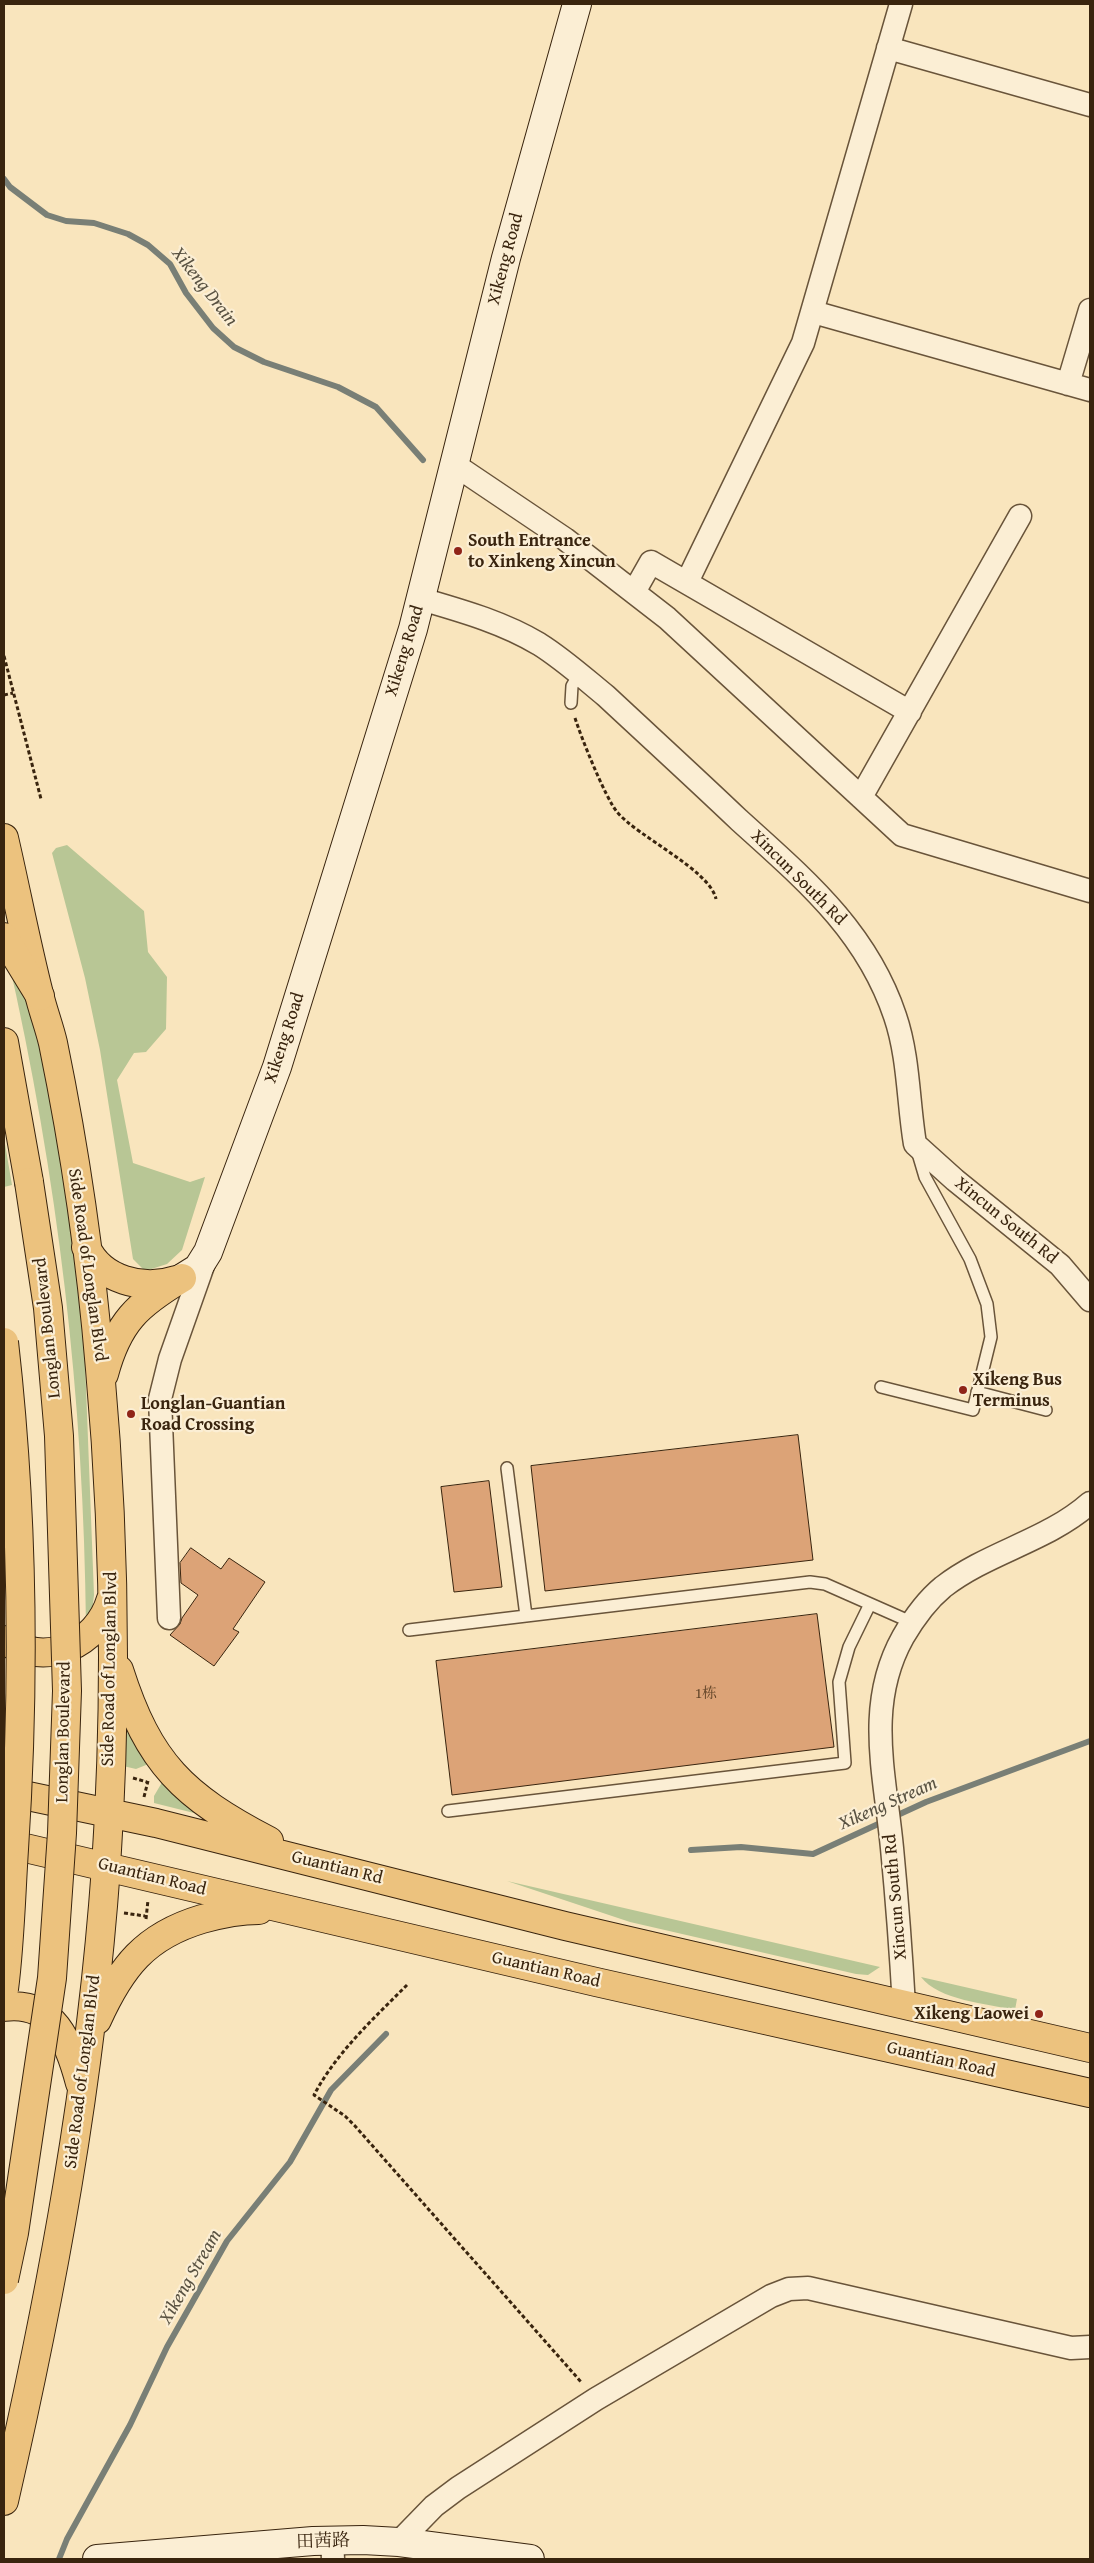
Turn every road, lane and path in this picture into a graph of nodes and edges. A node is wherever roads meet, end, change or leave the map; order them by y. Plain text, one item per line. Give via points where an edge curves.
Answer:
1 (577, 4) edge
2 (900, 4) edge
3 (888, 48) junction
4 (1090, 105) edge
5 (1090, 310) edge
6 (813, 312) junction
7 (1068, 384) junction
8 (1090, 390) edge
9 (455, 465) junction
10 (1020, 516) dead end
11 (687, 582) junction
12 (634, 592) junction
13 (421, 599) junction
14 (4, 656) edge
15 (580, 674) junction
16 (13, 693) junction
17 (4, 695) edge
18 (571, 702) joint
19 (910, 712) junction
20 (861, 797) junction
21 (41, 799) dead end
22 (4, 838) edge
23 (1090, 891) edge
24 (716, 899) dead end
25 (4, 937) edge
26 (40, 996) junction
27 (4, 1042) edge
28 (915, 1144) junction
29 (86, 1247) junction
30 (208, 1252) junction
31 (182, 1278) junction
32 (1090, 1300) edge
33 (4, 1342) edge
34 (881, 1387) dead end
35 (977, 1392) junction
36 (102, 1394) junction
37 (1046, 1410) dead end
38 (507, 1468) dead end
39 (1090, 1502) edge
40 (112, 1593) junction
41 (870, 1604) junction
42 (526, 1616) junction
43 (169, 1618) dead end
44 (911, 1622) junction
45 (409, 1630) dead end
46 (113, 1639) junction
47 (4, 1640) edge
48 (147, 1782) dead end
49 (4, 1791) edge
50 (143, 1800) dead end
51 (448, 1811) dead end
52 (108, 1812) junction
53 (4, 1843) edge
54 (106, 1866) junction
55 (326, 1866) junction
56 (149, 1895) dead end
57 (121, 1913) dead end
58 (300, 1913) junction
59 (408, 1985) dead end
60 (4, 1989) edge
61 (904, 2006) junction
62 (4, 2007) edge
63 (1090, 2048) edge
64 (87, 2052) junction
65 (82, 2089) junction
66 (1090, 2093) edge
67 (4, 2280) edge
68 (1090, 2347) edge
69 (596, 2399) junction
70 (4, 2501) edge
71 (399, 2542) junction
72 (332, 2550) edge
73 (97, 2559) edge
74 (530, 2559) edge

1 - 9 street, Xikeng Road via 506,258
2 - 3 street
3 - 4 street
3 - 6 street
5 - 7 street
6 - 7 street
6 - 11 street via 803,343
7 - 8 street
9 - 12 street via 565,539
9 - 13 street, Xikeng Road
10 - 19 street
11 - 12 street via 652,562
11 - 19 street
12 - 20 street via 667,618
13 - 15 street, Xincun South Rd via 508,628 540,644
13 - 30 street, Xikeng Road via 277,1067
14 - 16 path
15 - 18 lane via 572,686
15 - 28 street, Xincun South Rd via 815,889 858,941 871,961 896,1018 903,1046
16 - 17 path
16 - 21 path
18 - 24 path via 578,727 612,805 634,827 702,877 714,891
19 - 20 street
20 - 23 street via 902,835
22 - 26 main road, Side Road of Longlan Blvd
25 - 26 main road
26 - 29 main road, Side Road of Longlan Blvd via 59,1075
27 - 67 main road, Longlan Boulevard, bridge via 48,1308 59,1436 67,1691 52,1978
28 - 32 street, Xincun South Rd via 1060,1265
28 - 35 lane via 925,1177 970,1258 988,1304 991,1337
29 - 31 main road via 106,1272 123,1280 154,1284
29 - 36 main road, Side Road of Longlan Blvd
30 - 31 street, Xikeng Road via 198,1268
30 - 43 street via 170,1359 160,1399
31 - 36 main road via 142,1304 121,1328 103,1375
33 - 60 main road, bridge via 10,1396 20,1608 21,1750
34 - 35 lane via 972,1410
35 - 37 lane
36 - 40 main road, Side Road of Longlan Blvd
38 - 42 lane
39 - 44 street, Xincun South Rd via 1055,1529 962,1574 925,1603
40 - 46 main road, Side Road of Longlan Blvd
40 - 47 main road via 102,1620 78,1644 64,1651 30,1652 15,1648
41 - 42 lane via 825,1584 810,1582
41 - 44 lane
41 - 51 lane via 849,1648 839,1682 845,1763
42 - 45 lane
44 - 61 street, Xincun South Rd via 891,1661 879,1720
46 - 52 main road, Side Road of Longlan Blvd
46 - 55 main road via 118,1668 138,1721 154,1752 177,1781 205,1804 240,1825
48 - 50 path
49 - 52 main road
52 - 54 main road, Side Road of Longlan Blvd
52 - 55 main road, Guantian Rd
53 - 54 main road, Guantian Road
54 - 58 main road, Guantian Road
54 - 64 main road, Side Road of Longlan Blvd
55 - 61 main road
56 - 57 path via 144,1916
58 - 64 main road via 230,1912 181,1925 145,1946 118,1978 96,2022
58 - 66 main road, Guantian Road
59 - 69 path via 330,2069 314,2095 355,2126
61 - 63 main road
62 - 65 main road via 28,2007 42,2012 54,2023 75,2063
64 - 65 main road, Side Road of Longlan Blvd
65 - 70 main road, Side Road of Longlan Blvd via 50,2291
68 - 69 street via 1071,2348 808,2288 789,2289 734,2317
69 - 71 street via 458,2488 434,2506
71 - 72 street, 田茜路
71 - 74 street, 田茜路
72 - 73 street, 田茜路

